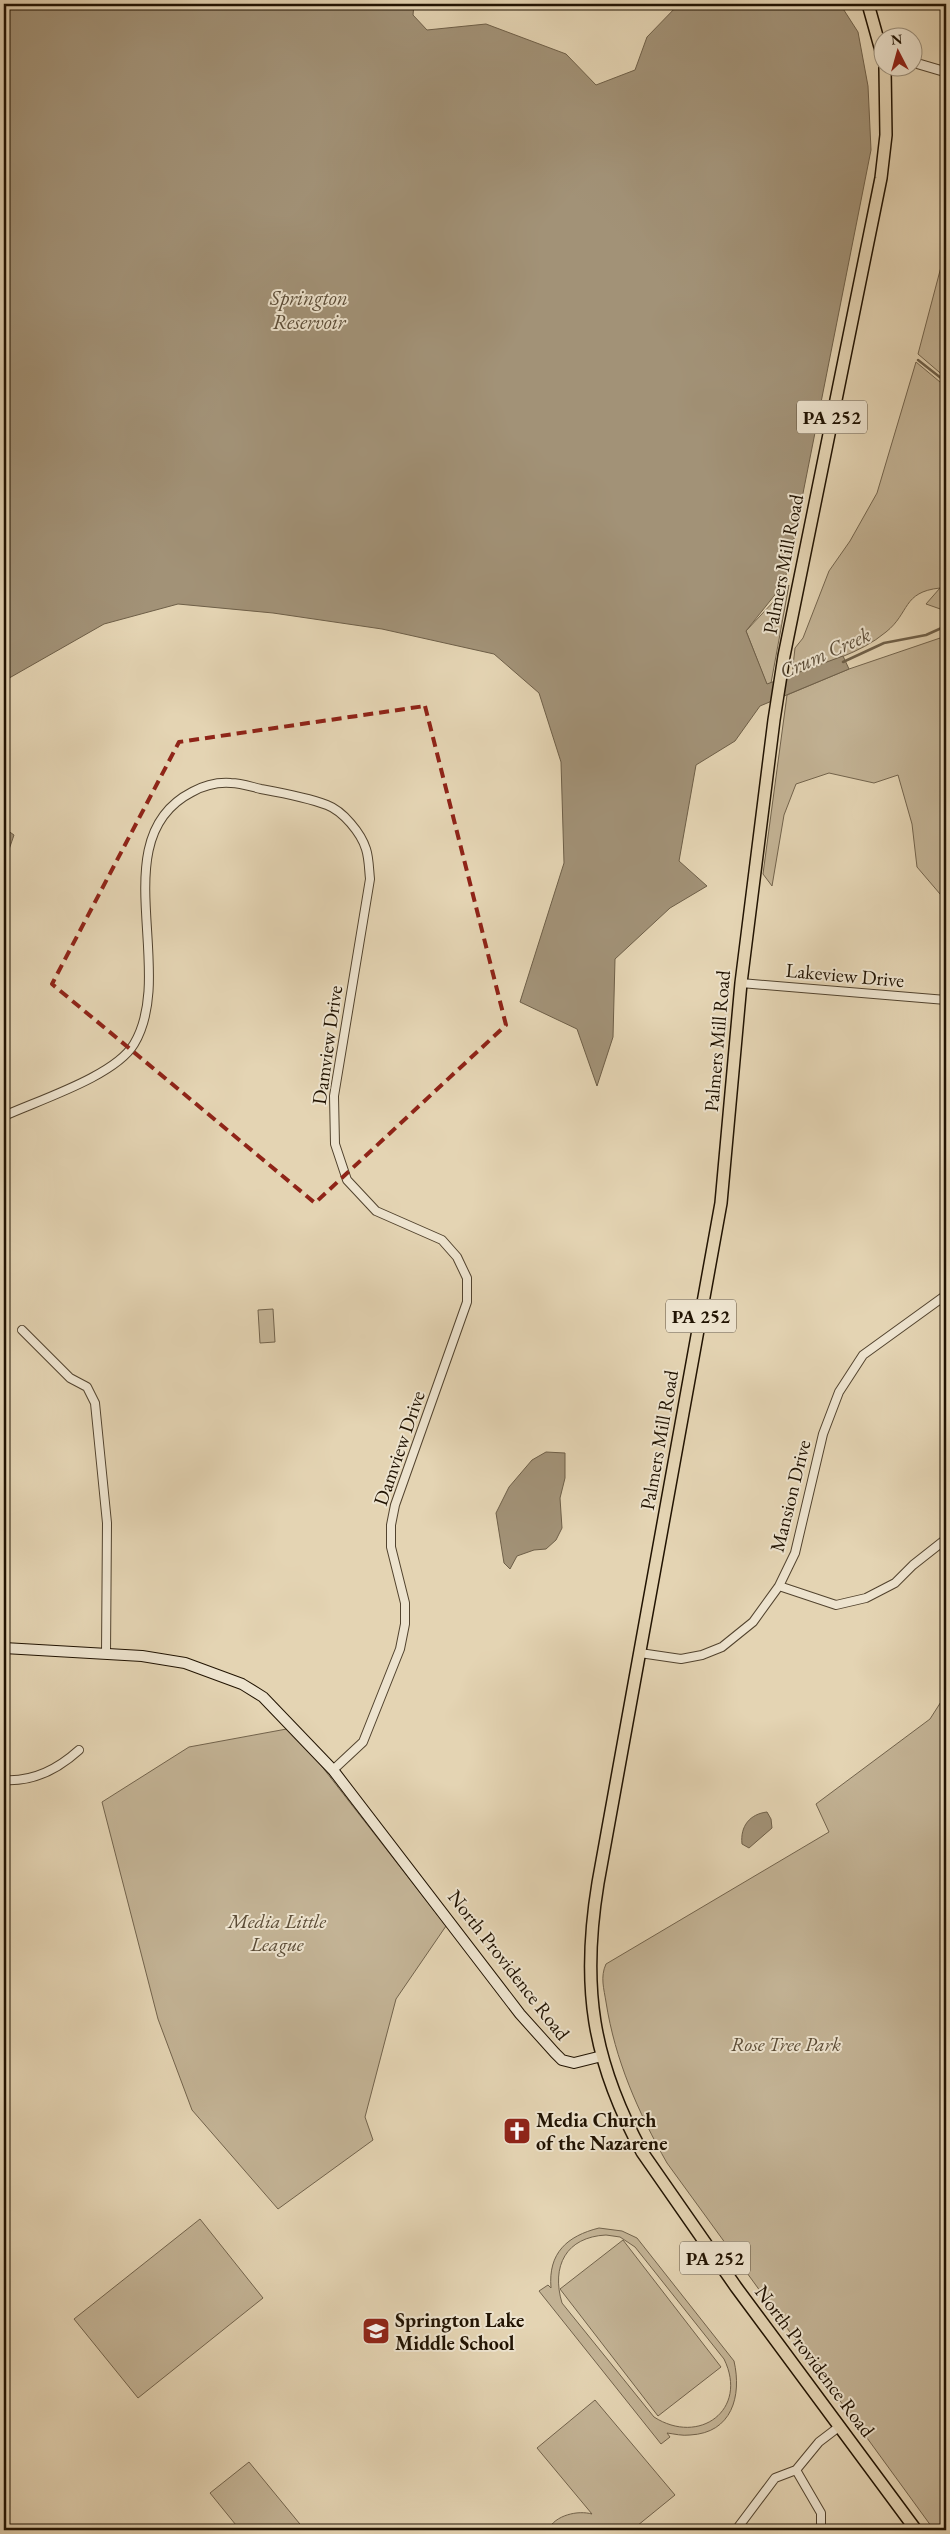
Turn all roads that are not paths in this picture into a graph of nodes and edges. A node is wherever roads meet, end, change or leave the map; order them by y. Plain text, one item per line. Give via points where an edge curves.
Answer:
1 (868, 4) edge
2 (875, 28) edge
3 (922, 65) edge
4 (946, 72) edge
5 (884, 78) edge
6 (741, 983) junction
7 (946, 1000) edge
8 (4, 1116) edge
9 (946, 1295) edge
10 (22, 1330) dead end
11 (946, 1539) edge
12 (779, 1586) junction
13 (4, 1648) edge
14 (640, 1653) junction
15 (106, 1654) junction
16 (78, 1750) dead end
17 (333, 1770) junction
18 (4, 1780) edge
19 (602, 2056) junction
20 (840, 2426) junction
21 (796, 2470) junction
22 (736, 2530) edge
23 (821, 2530) edge
24 (916, 2530) edge

1 - 2 main road
3 - 4 street
5 - 6 main road, Palmers Mill Road / PA 252 via 886,135 881,178 784,656
6 - 7 street, Lakeview Drive
6 - 14 main road, Palmers Mill Road / PA 252 via 721,1203
8 - 17 street, Damview Drive via 116,1064 134,1044 146,1017 150,980 147,852 151,838 170,807 203,786 232,783 332,807 358,834 366,849 370,879 334,1096 335,1144 346,1180 376,1211 442,1240 457,1257 467,1278 467,1302 394,1510 391,1547 405,1603 400,1649 363,1742
9 - 12 street, Mansion Drive via 863,1355 839,1392 823,1434 795,1553
10 - 15 street via 70,1378 87,1387 96,1403 108,1524
11 - 12 street via 895,1583 866,1598 836,1605
12 - 14 street, Mansion Drive via 753,1622 722,1647 702,1656 681,1659
13 - 15 main road, North Providence Road
14 - 19 main road, Palmers Mill Road / PA 252 via 594,1908 589,1979
15 - 17 main road, North Providence Road via 185,1663 242,1684 263,1698
16 - 18 street via 64,1763 38,1777
17 - 19 main road, North Providence Road via 520,2014 558,2056 567,2063 574,2063
19 - 20 main road, North Providence Road / PA 252 via 626,2120 656,2175
20 - 21 street via 819,2442
20 - 24 main road, North Providence Road / PA 252
21 - 22 street via 776,2478
21 - 23 street via 821,2512

